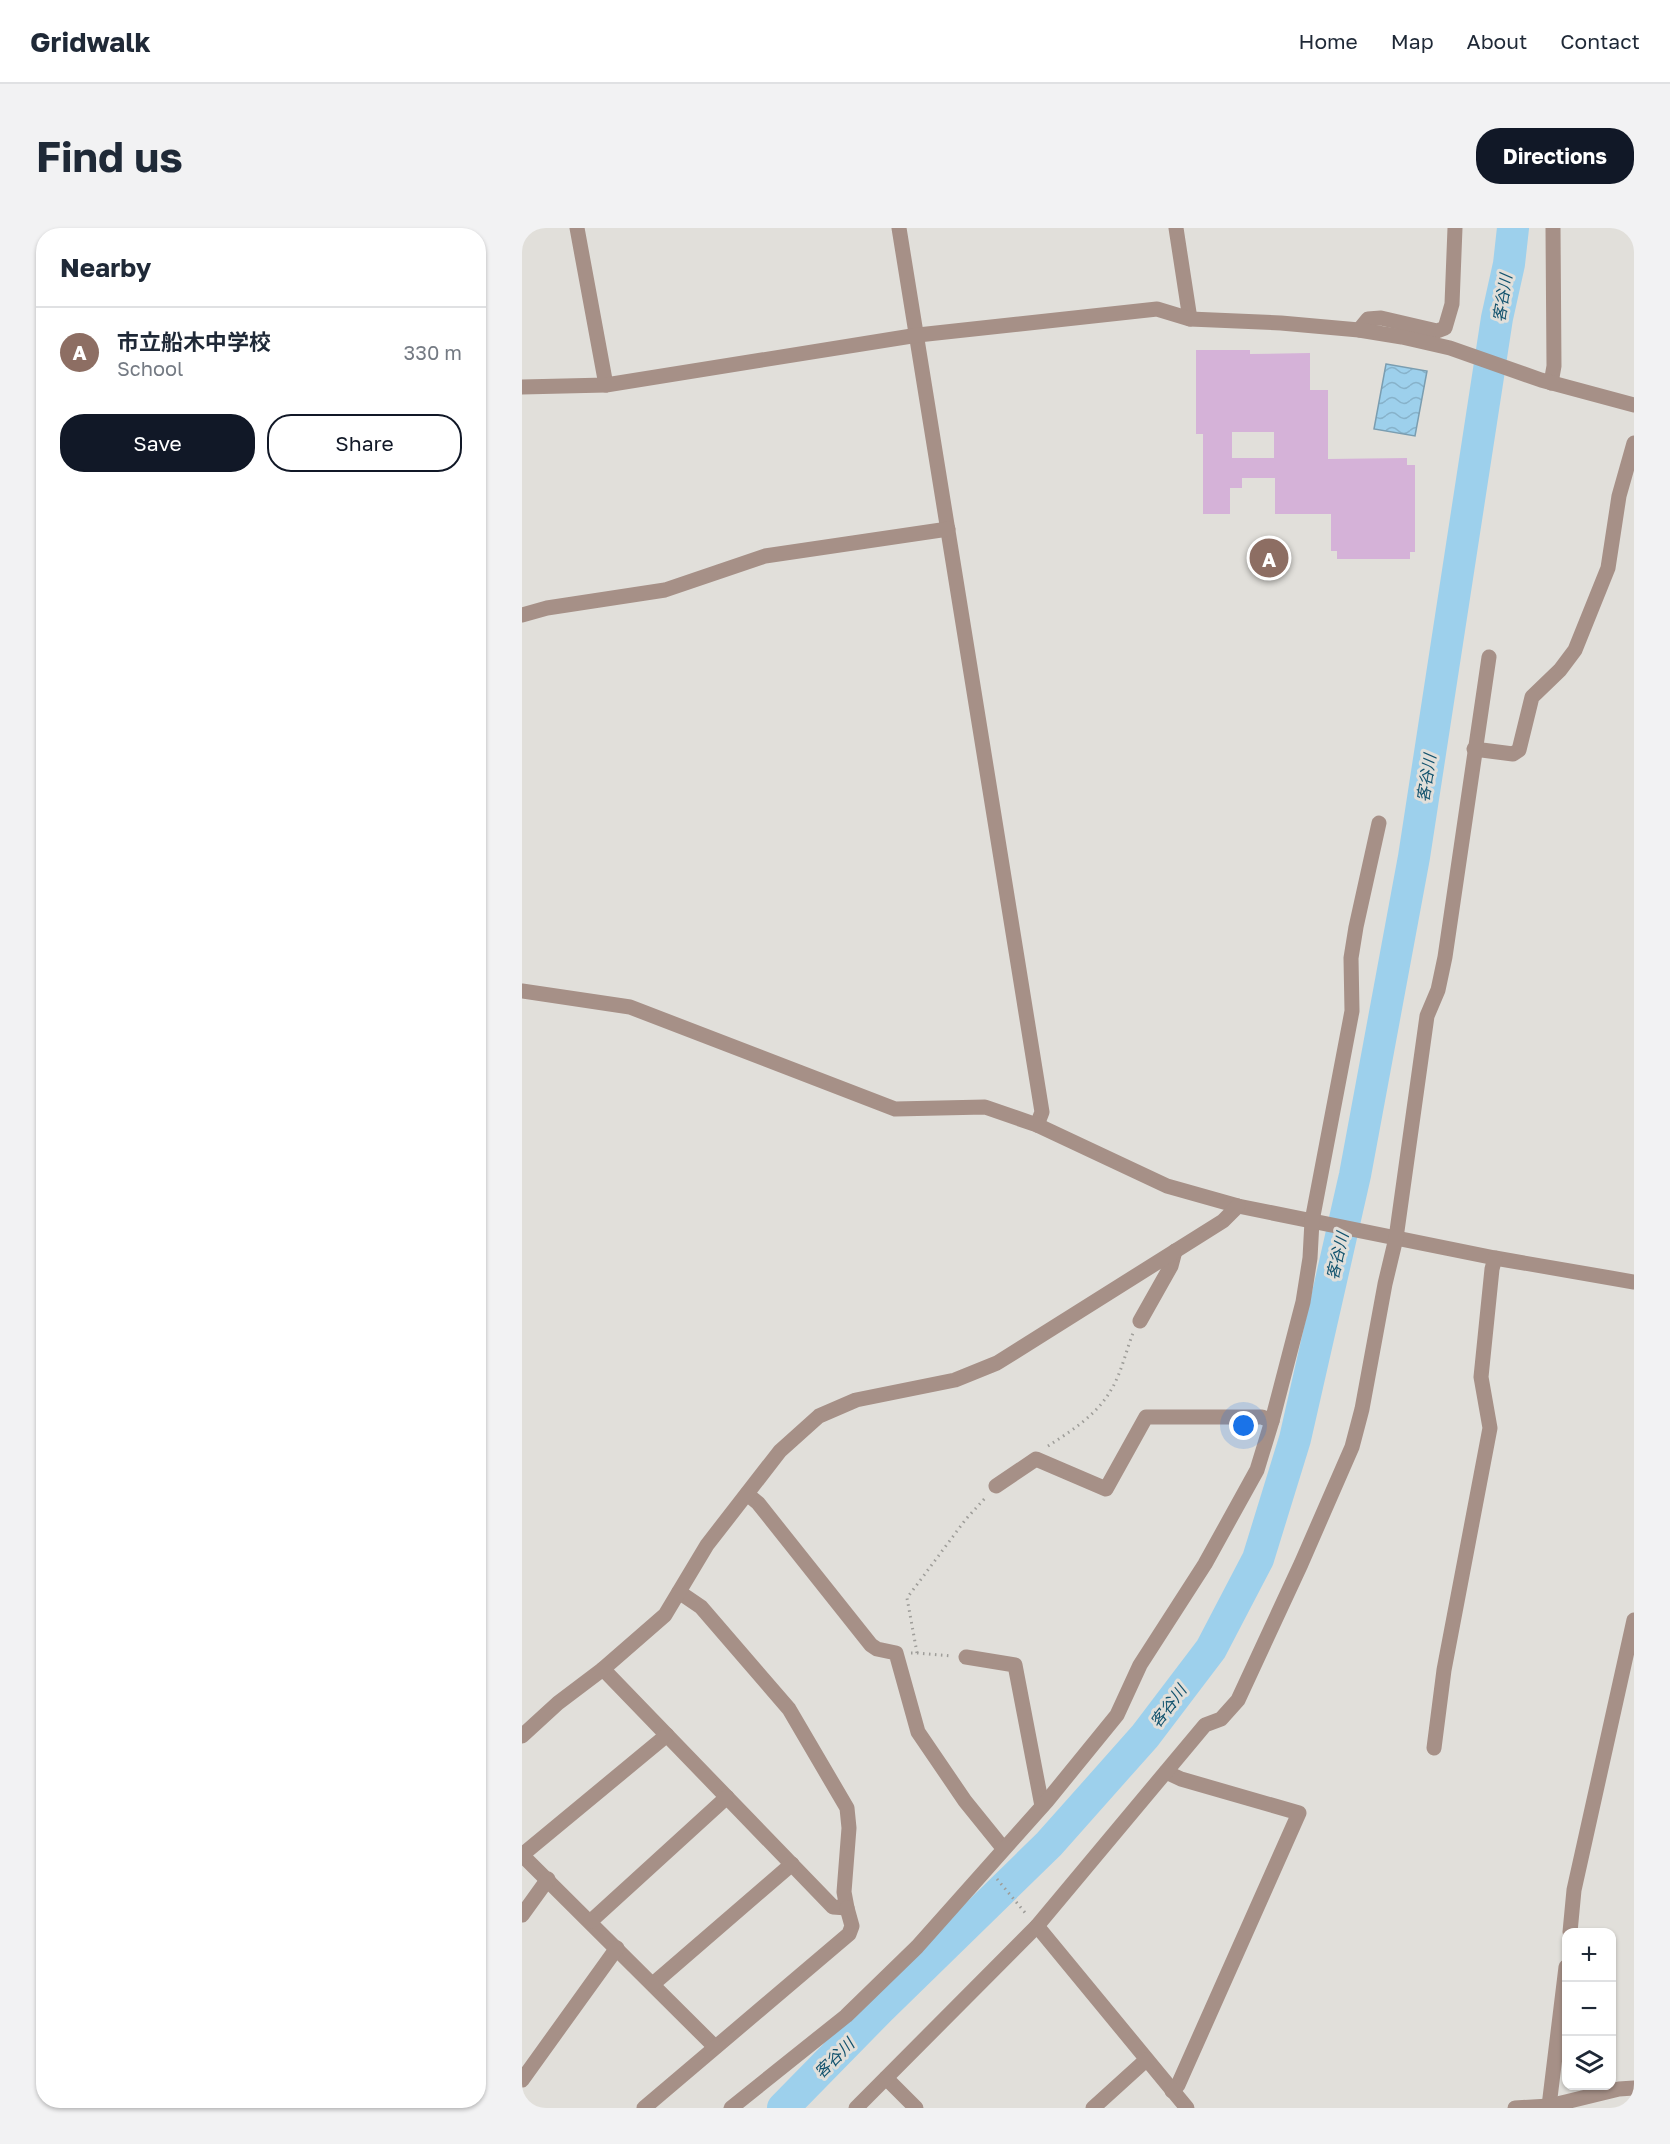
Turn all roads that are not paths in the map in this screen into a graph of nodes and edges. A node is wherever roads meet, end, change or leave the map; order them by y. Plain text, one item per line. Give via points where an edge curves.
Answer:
1 (578, 228) edge
2 (899, 228) edge
3 (1176, 228) edge
4 (1455, 228) edge
5 (1553, 228) edge
6 (1191, 319) junction
7 (1359, 330) junction
8 (918, 335) junction
9 (1546, 381) junction
10 (606, 385) junction
11 (522, 387) edge
12 (1634, 405) edge
13 (1634, 443) edge
14 (948, 529) junction
15 (522, 615) edge
16 (1489, 657) dead end
17 (1474, 749) junction
18 (1379, 823) dead end
19 (522, 991) edge
20 (1037, 1125) junction
21 (1238, 1206) junction
22 (1317, 1222) junction
23 (1392, 1237) junction
24 (1175, 1251) junction
25 (1496, 1258) junction
26 (1634, 1282) edge
27 (1140, 1321) road end
28 (1272, 1421) junction
29 (996, 1486) road end
30 (747, 1494) junction
31 (679, 1592) junction
32 (1634, 1620) edge
33 (966, 1658) road end
34 (603, 1669) junction
35 (667, 1735) junction
36 (522, 1736) edge
37 (1434, 1748) dead end
38 (1166, 1772) junction
39 (727, 1797) junction
40 (1042, 1806) junction
41 (1003, 1848) junction
42 (522, 1855) edge
43 (792, 1864) junction
44 (548, 1879) junction
45 (847, 1908) junction
46 (522, 1915) edge
47 (591, 1922) junction
48 (1034, 1922) junction
49 (1570, 1928) edge
50 (617, 1948) junction
51 (1564, 1982) edge
52 (653, 1984) junction
53 (715, 2047) junction
54 (1146, 2060) junction
55 (886, 2078) junction
56 (522, 2080) edge
57 (1634, 2088) edge
58 (1172, 2091) junction
59 (1550, 2106) junction
60 (644, 2108) edge
61 (731, 2108) edge
62 (856, 2108) edge
63 (916, 2108) edge
64 (1093, 2108) edge
65 (1187, 2108) edge
66 (1515, 2108) edge

1 - 10 street
2 - 8 street
3 - 6 street
4 - 7 street via 1452,304 1445,328 1437,331 1381,318 1368,319
5 - 9 street via 1554,366
6 - 7 street
6 - 8 street via 1157,309
7 - 9 street via 1450,348
8 - 10 street
8 - 14 street
9 - 12 street
10 - 11 street
13 - 17 street via 1619,496 1608,568 1575,650 1532,697 1519,750 1513,754
14 - 15 street via 765,556 665,590
14 - 20 street via 1042,1112
16 - 17 street
17 - 23 street via 1445,957 1427,1016
18 - 22 street via 1351,958 1352,1011
19 - 20 street via 630,1007 895,1109 985,1107
20 - 21 street via 1167,1186
21 - 22 street
21 - 24 street via 1223,1221
22 - 23 street
22 - 28 street via 1303,1302
23 - 25 street
23 - 38 street via 1362,1409 1343,1468 1238,1700 1221,1719 1205,1725
24 - 27 street via 1171,1266
24 - 30 street via 997,1363 955,1380 856,1400 819,1416 780,1452
25 - 26 street
25 - 37 street via 1481,1377 1490,1428 1444,1670
28 - 29 street via 1262,1416 1146,1417 1106,1489 1036,1459
28 - 40 street via 1257,1470 1140,1665 1117,1714
30 - 31 street via 707,1545
30 - 41 street via 871,1645 896,1653 918,1732 964,1801
31 - 34 street via 665,1616
31 - 45 street via 701,1607 789,1709 847,1808
32 - 49 street via 1574,1890
33 - 40 street via 1015,1665
34 - 35 street
34 - 36 street
35 - 39 street
35 - 42 street
38 - 48 street
38 - 58 street via 1299,1813
39 - 43 street
39 - 47 street
40 - 41 street
41 - 61 street via 917,1947 846,2016
42 - 44 street
43 - 45 street via 833,1907
43 - 52 street
44 - 46 street
44 - 47 street
45 - 53 street via 852,1926 849,1934
47 - 50 street
48 - 54 street
48 - 55 street
50 - 52 street
50 - 56 street
51 - 59 street
52 - 53 street
53 - 60 street
54 - 58 street
54 - 64 street
55 - 62 street
55 - 63 street
57 - 59 street
58 - 65 street
59 - 66 street

